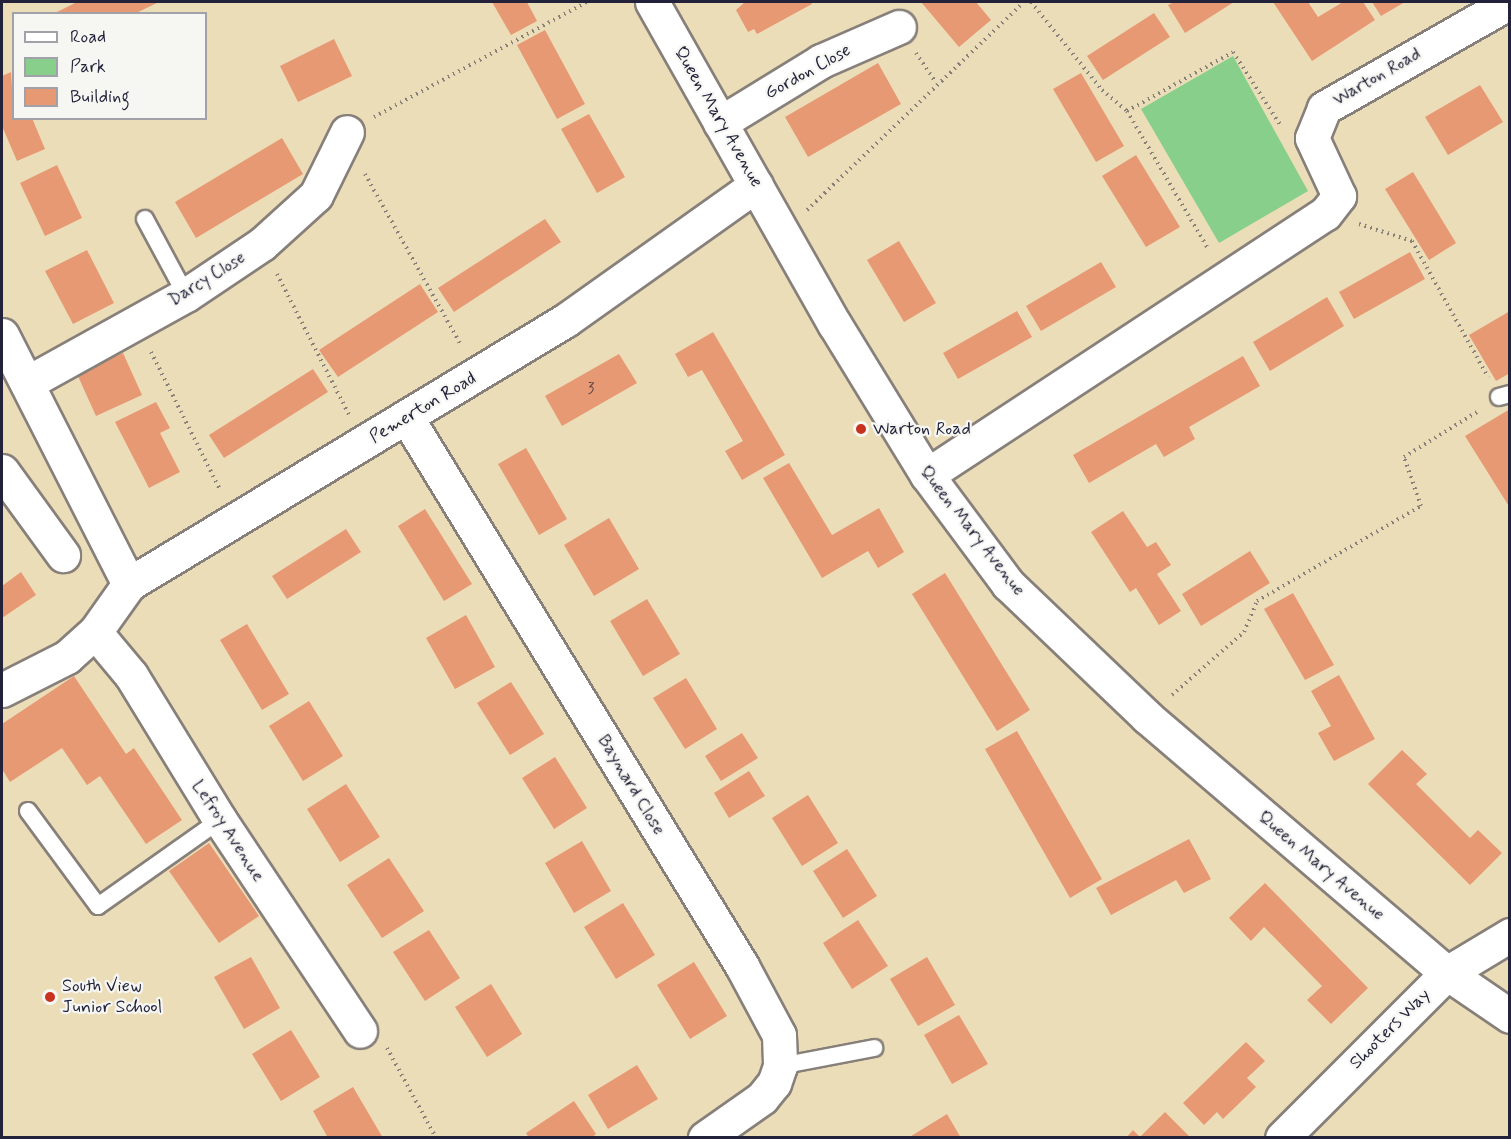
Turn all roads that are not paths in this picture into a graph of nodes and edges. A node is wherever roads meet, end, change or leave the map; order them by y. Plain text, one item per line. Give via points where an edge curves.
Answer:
1 (652, 2) edge
2 (1509, 2) edge
3 (899, 27) dead end
4 (720, 123) junction
5 (347, 132) road end
6 (756, 185) junction
7 (145, 219) dead end
8 (186, 295) junction
9 (2, 335) edge
10 (27, 383) junction
11 (407, 418) junction
12 (2, 471) edge
13 (927, 475) junction
14 (63, 555) dead end
15 (129, 584) junction
16 (95, 632) junction
17 (2, 690) edge
18 (28, 811) dead end
19 (220, 819) junction
20 (1509, 935) edge
21 (1447, 973) junction
22 (1509, 1016) edge
23 (358, 1032) road end
24 (874, 1048) dead end
25 (780, 1066) junction
26 (705, 1137) edge
27 (1282, 1137) edge

1 - 4 street, Queen Mary Avenue
2 - 13 street, Warton Road via 1324,108 1312,138 1339,196 1326,214 1224,277
3 - 4 street, Gordon Close via 821,61
4 - 6 street, Queen Mary Avenue
5 - 8 street, Darcy Close via 316,195 262,244
6 - 11 street, Pemerton Road via 566,320
6 - 13 street, Queen Mary Avenue via 835,325
7 - 8 lane
8 - 10 street, Darcy Close
9 - 10 street
10 - 15 street
11 - 15 street, Pemerton Road
11 - 25 street, Baynard Close via 768,1011 779,1035
12 - 14 street
13 - 21 street, Queen Mary Avenue via 1008,584 1147,717
15 - 16 street, Pemerton Road
16 - 17 street, Pemerton Road via 67,657
16 - 19 street, Lefroy Avenue via 131,675
18 - 19 lane via 98,906
19 - 23 street, Lefroy Avenue
20 - 21 street, Shooters Way
21 - 22 street, Queen Mary Avenue
21 - 27 street, Shooters Way
24 - 25 lane
25 - 26 street, Baynard Close via 774,1083 762,1098

